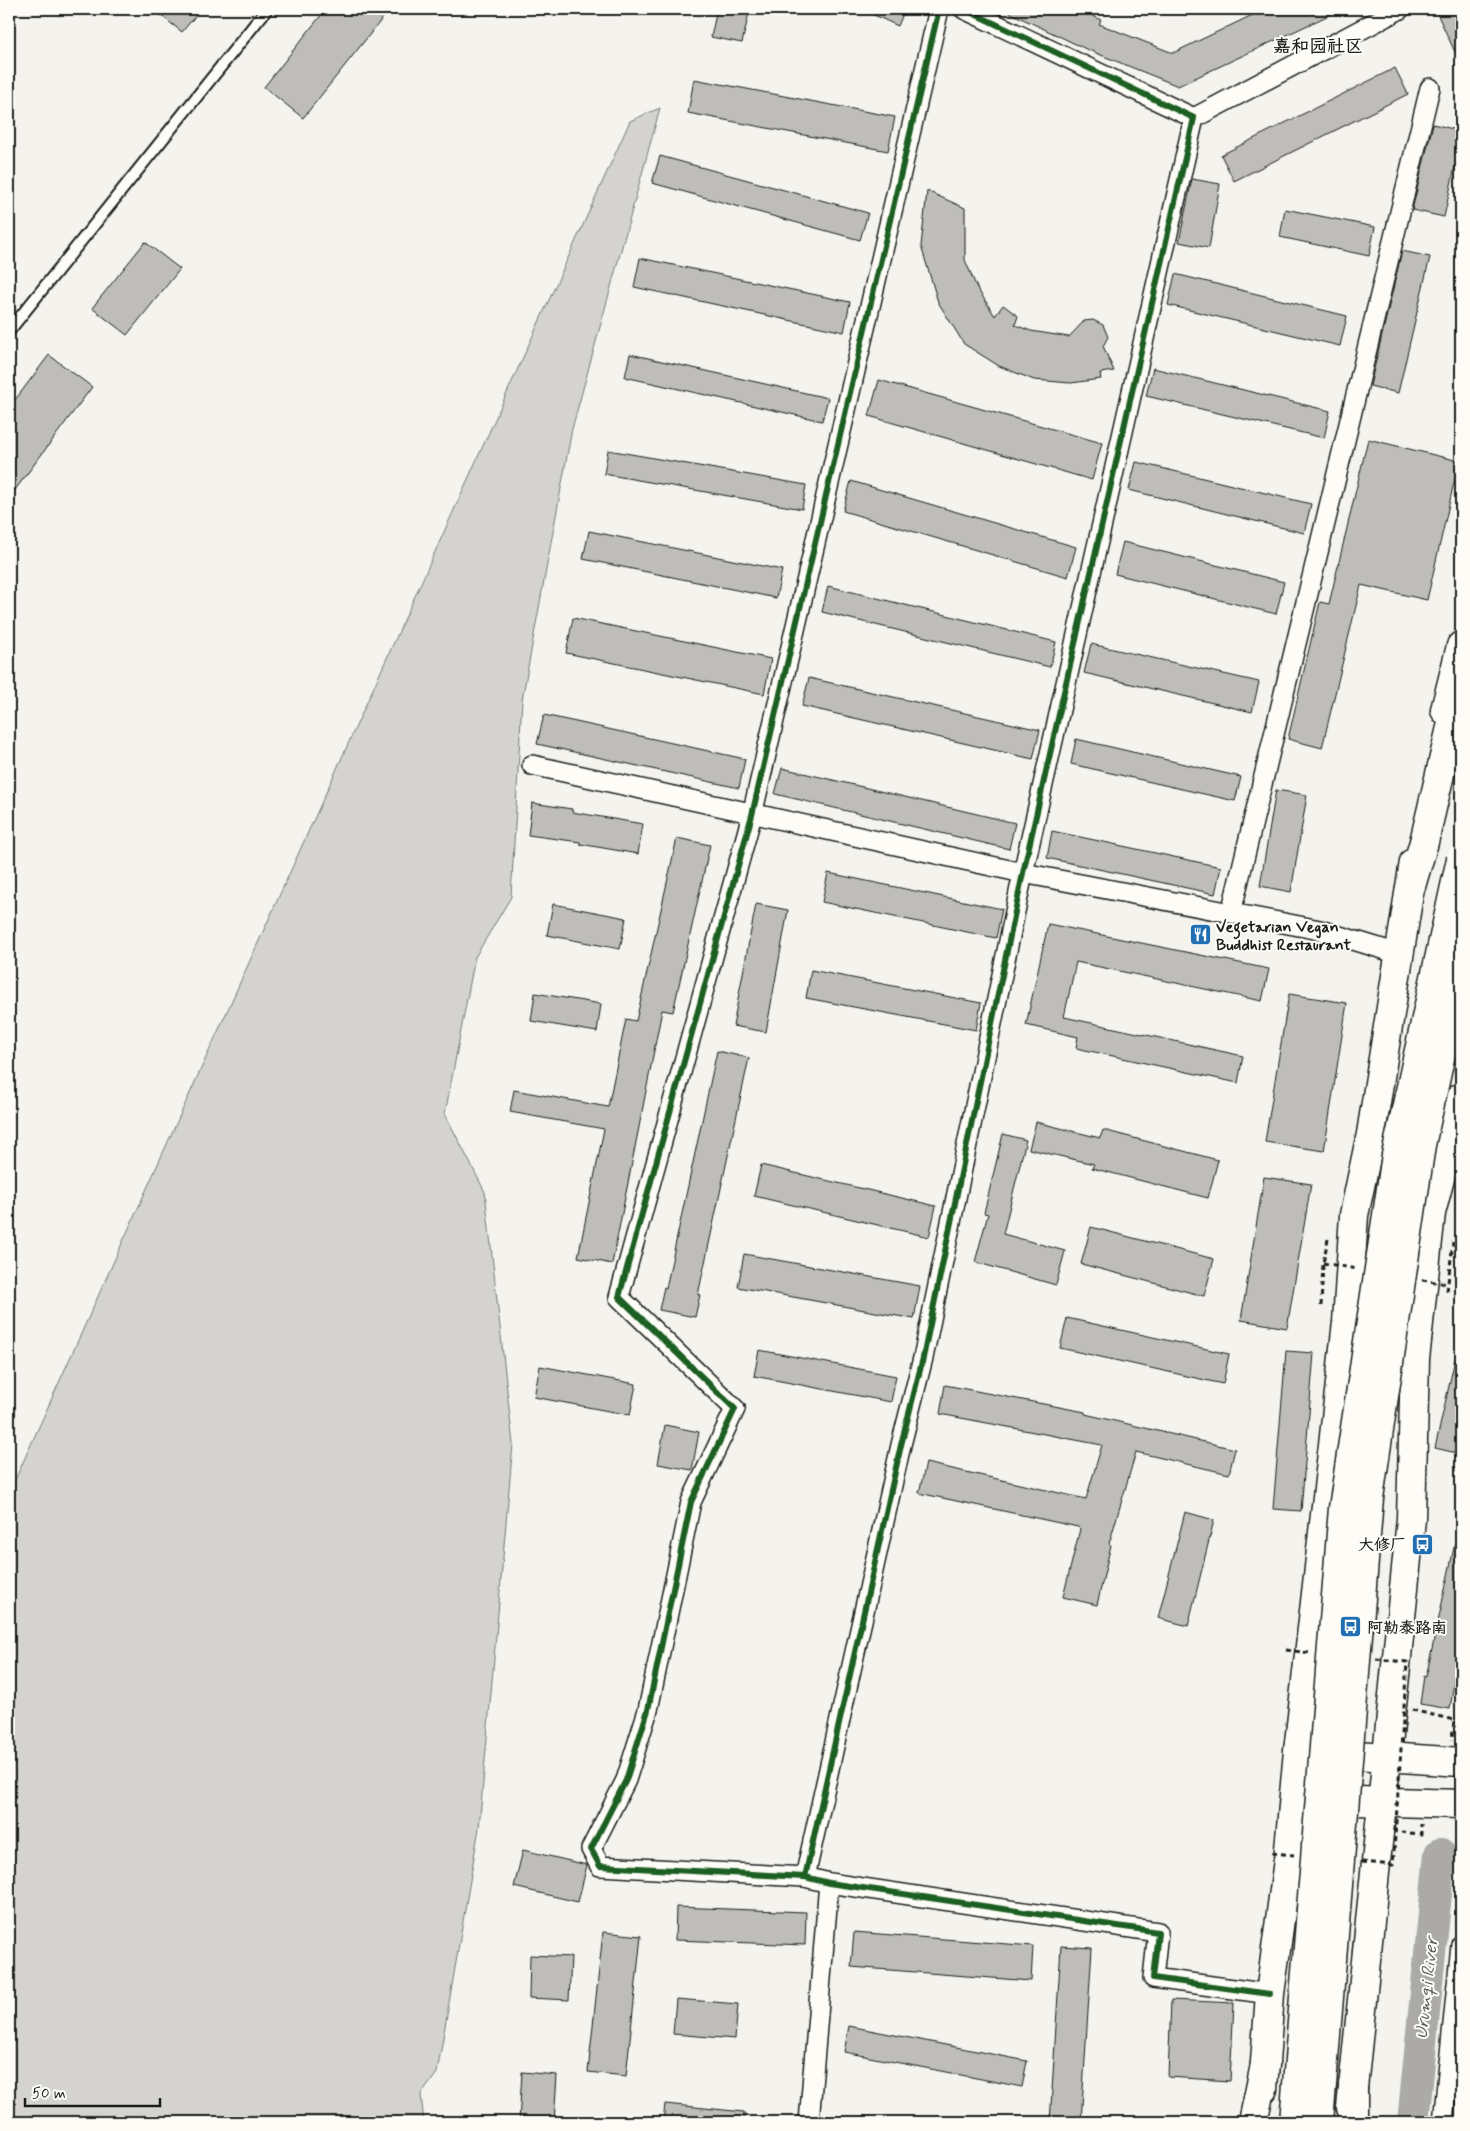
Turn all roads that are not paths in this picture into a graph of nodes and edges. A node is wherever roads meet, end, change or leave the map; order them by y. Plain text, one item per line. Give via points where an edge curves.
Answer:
1 (267, 9) edge
2 (938, 9) edge
3 (964, 9) edge
4 (1400, 9) edge
5 (1430, 88) dead end
6 (1194, 118) junction
7 (9, 331) edge
8 (1461, 646) edge
9 (1461, 685) edge
10 (532, 765) dead end
11 (752, 815) junction
12 (1461, 859) edge
13 (1023, 873) junction
14 (1410, 886) junction
15 (1231, 913) junction
16 (1399, 954) junction
17 (1461, 964) edge
18 (1461, 1097) edge
19 (1298, 1751) junction
20 (1385, 1758) junction
21 (1461, 1762) edge
22 (1294, 1798) junction
23 (1383, 1803) junction
24 (1461, 1804) edge
25 (805, 1877) junction
26 (829, 1883) junction
27 (1461, 1945) edge
28 (1270, 1994) junction
29 (1265, 2065) junction
30 (809, 2122) edge
31 (1253, 2122) edge
32 (1261, 2122) edge
33 (1294, 2122) edge
34 (1319, 2122) edge
35 (1351, 2122) edge
36 (1443, 2122) edge

1 - 7 lane
2 - 11 street
3 - 6 street
4 - 6 street
5 - 15 street
6 - 13 street
8 - 14 main road via 1424,794
9 - 14 main road via 1424,842
10 - 11 street
11 - 13 street
11 - 25 street via 619,1297 735,1409 691,1502 648,1710 626,1780 591,1849 600,1866
12 - 33 main road, bridge via 1396,1155 1343,1508
13 - 15 street
13 - 25 street via 923,1358
14 - 16 main road
15 - 16 street via 1320,930
16 - 19 main road via 1354,1215 1347,1322
17 - 34 main road, bridge via 1421,1145 1369,1498
18 - 20 main road via 1430,1223 1415,1359 1411,1519
19 - 20 main road
19 - 22 main road
20 - 21 main road
20 - 23 main road
22 - 23 main road
22 - 28 main road
23 - 24 main road
23 - 35 main road
25 - 26 street
26 - 28 street via 1158,1932 1154,1978
26 - 30 street
27 - 36 street
28 - 29 main road
29 - 31 main road
29 - 32 main road

